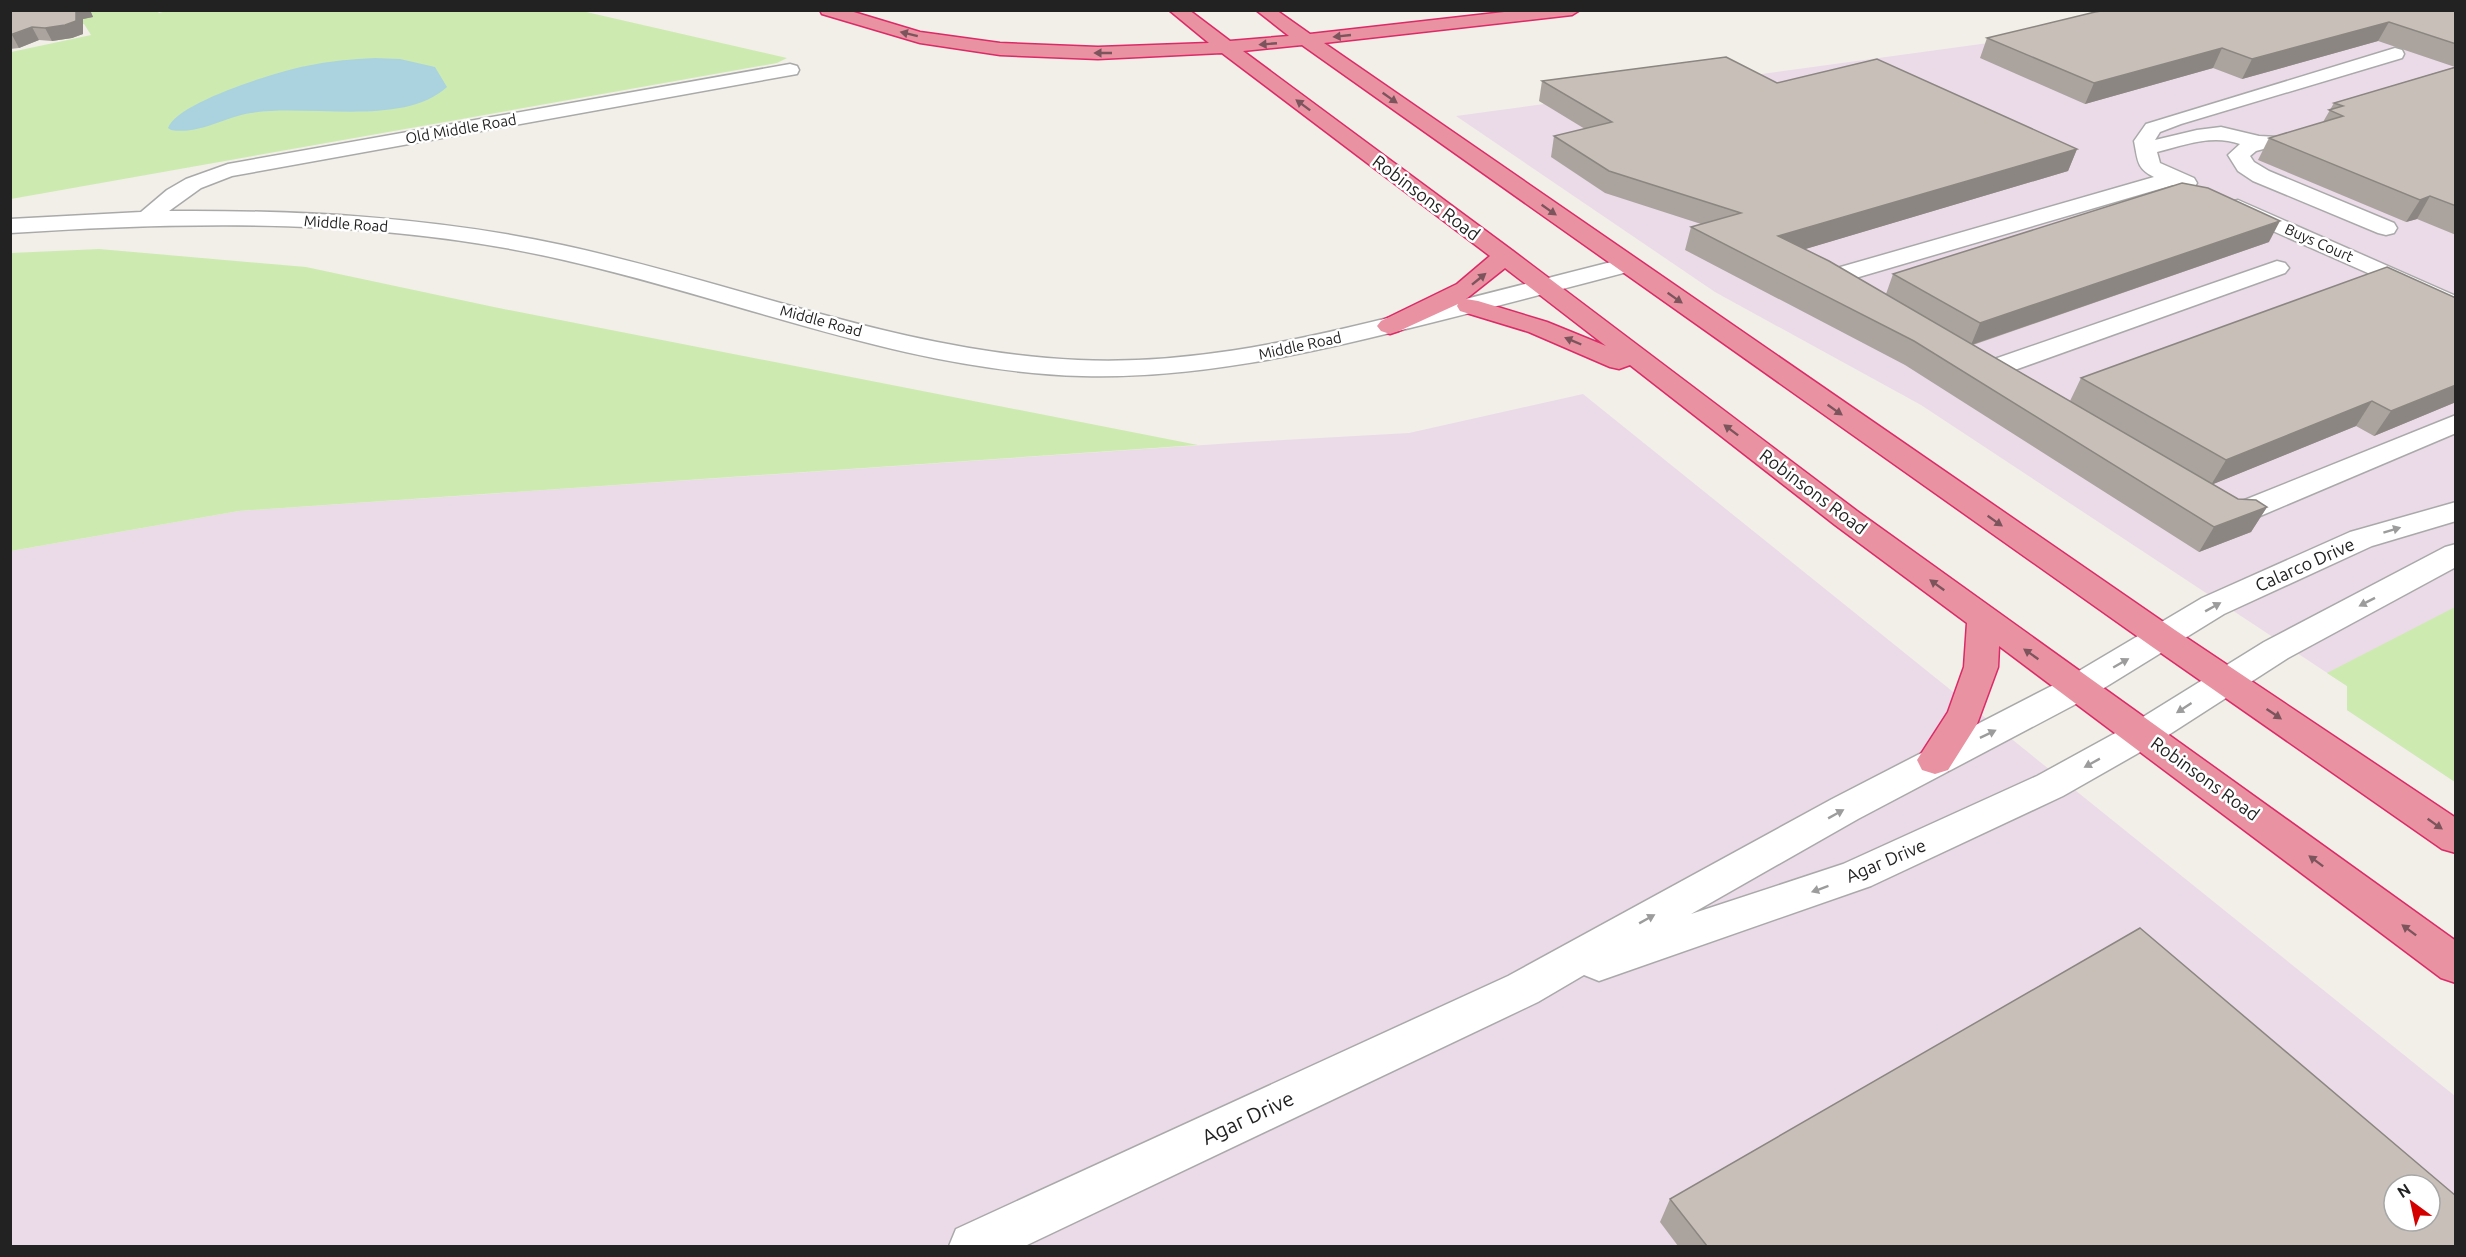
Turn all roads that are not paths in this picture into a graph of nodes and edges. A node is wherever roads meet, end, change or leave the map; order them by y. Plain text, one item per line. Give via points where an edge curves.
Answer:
1 (828, 10) edge
2 (1177, 10) edge
3 (1264, 10) edge
4 (1572, 10) edge
5 (1484, 21) junction
6 (1307, 40) junction
7 (1229, 47) junction
8 (1161, 52) junction
9 (2395, 54) edge
10 (1342, 64) junction
11 (1205, 66) dead end
12 (790, 70) dead end
13 (1227, 70) dead end
14 (1270, 80) junction
15 (2294, 134) edge
16 (2260, 144) junction
17 (2147, 157) junction
18 (2174, 178) junction
19 (147, 219) junction
20 (10, 226) edge
21 (2386, 228) dead end
22 (1505, 256) junction
23 (1627, 265) junction
24 (2277, 268) dead end
25 (1542, 287) junction
26 (1871, 300) edge
27 (2456, 305) edge
28 (1469, 306) junction
29 (1390, 326) junction
30 (2020, 388) edge
31 (1682, 393) junction
32 (2456, 423) edge
33 (2204, 497) edge
34 (2456, 511) edge
35 (2456, 554) edge
36 (1984, 620) junction
37 (2163, 638) junction
38 (2226, 681) junction
39 (2079, 687) junction
40 (2143, 734) junction
41 (1935, 760) junction
42 (2456, 838) edge
43 (2456, 965) edge
44 (1523, 989) junction
45 (973, 1246) edge

8 -> 1 highway via 1076,53 985,47 914,35
2 - 7 highway, Robinsons Road
3 - 6 highway
4 - 5 highway
5 -> 6 highway
5 - 10 highway via 1381,44
6 -> 7 highway
6 - 10 highway
7 - 8 highway
7 - 14 highway, Robinsons Road
8 - 11 highway
9 - 17 street via 2153,128 2144,141
10 -> 23 highway
12 - 19 street, Old Middle Road via 228,170 179,190
13 - 14 highway
22 -> 14 highway, Robinsons Road
15 - 16 street
16 - 17 street via 2223,133
16 - 21 street via 2239,155 2246,166
17 - 18 street, Buys Court
18 - 26 street via 1832,277
18 - 27 street, Buys Court
19 - 20 street, Middle Road
19 - 29 street, Middle Road via 321,222 490,238 564,252 932,350 1027,364 1127,369 1223,361
22 - 25 highway, Robinsons Road
29 -> 22 highway via 1466,289
23 - 25 street, Middle Road
23 -> 37 highway
24 - 30 street via 1980,364
25 - 28 street, Middle Road
25 - 31 highway, Robinsons Road
28 - 29 street, Middle Road
31 -> 28 highway via 1538,327
36 -> 31 highway, Robinsons Road
32 - 33 street via 2235,515
37 -> 34 street, Calarco Drive via 2213,606 2361,539
35 -> 38 street via 2281,647
39 -> 36 highway, Robinsons Road
36 - 41 highway via 1981,667 1965,715
37 - 38 highway
39 -> 37 street, Agar Drive
38 -> 40 street, Agar Drive
38 -> 42 highway
39 - 40 highway, Robinsons Road
41 -> 39 street, Agar Drive
43 -> 40 highway, Robinsons Road
40 -> 44 street, Agar Drive via 2050,786 1857,875
44 -> 41 street, Agar Drive
44 - 45 street, Agar Drive

